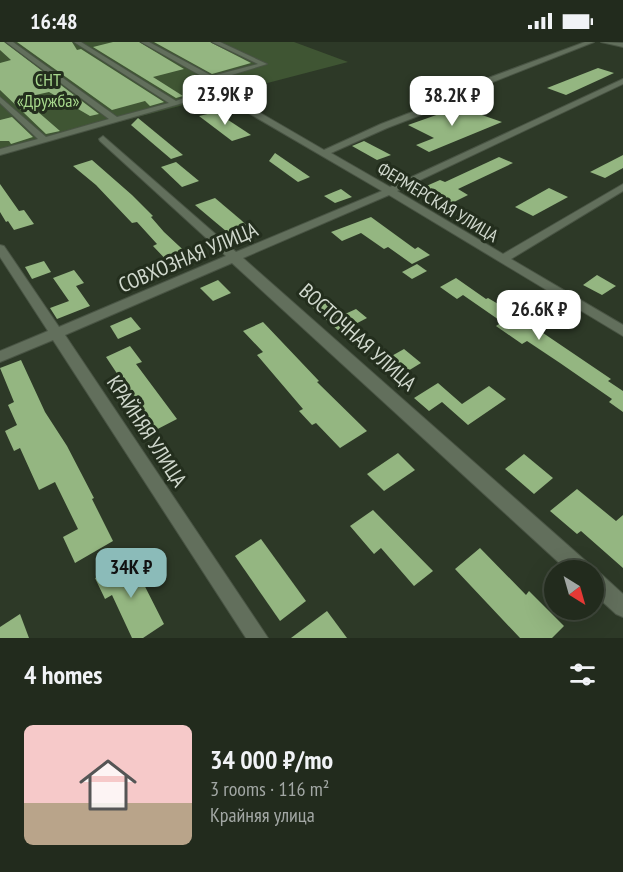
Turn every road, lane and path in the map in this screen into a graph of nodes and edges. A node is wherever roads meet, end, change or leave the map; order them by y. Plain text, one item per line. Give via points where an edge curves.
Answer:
1 (9, 42) edge
2 (77, 42) edge
3 (144, 42) edge
4 (215, 42) edge
5 (591, 42) edge
6 (604, 42) edge
7 (623, 45) edge
8 (210, 78) junction
9 (623, 81) edge
10 (196, 97) junction
11 (0, 99) edge
12 (174, 103) junction
13 (114, 120) junction
14 (103, 139) dead end
15 (44, 140) junction
16 (0, 153) edge
17 (324, 153) junction
18 (623, 187) edge
19 (390, 191) junction
20 (0, 248) edge
21 (234, 258) junction
22 (502, 259) junction
23 (623, 331) edge
24 (58, 333) junction
25 (0, 357) edge
26 (570, 560) edge
27 (604, 590) edge
28 (623, 607) edge
29 (258, 638) edge

1 - 13 street
2 - 12 street
3 - 8 street
4 - 8 street via 264,64
5 - 17 street via 467,89 449,101
6 - 7 street
8 - 10 street via 191,86
9 - 19 street, СОВХОЗНАЯ УЛИЦА
10 - 12 street
10 - 17 street, ФЕРМЕРСКАЯ УЛИЦА via 235,102
11 - 15 street
12 - 13 street
13 - 15 street
14 - 21 street, ВОСТОЧНАЯ УЛИЦА
15 - 16 street
17 - 19 street, ФЕРМЕРСКАЯ УЛИЦА
18 - 22 street
19 - 21 street, СОВХОЗНАЯ УЛИЦА
19 - 22 street, ФЕРМЕРСКАЯ УЛИЦА
20 - 24 street, КРАЙНЯЯ УЛИЦА
21 - 24 street, СОВХОЗНАЯ УЛИЦА
21 - 26 street, ВОСТОЧНАЯ УЛИЦА
22 - 23 street, ФЕРМЕРСКАЯ УЛИЦА
24 - 25 street, СОВХОЗНАЯ УЛИЦА
24 - 29 street, КРАЙНЯЯ УЛИЦА
27 - 28 street

